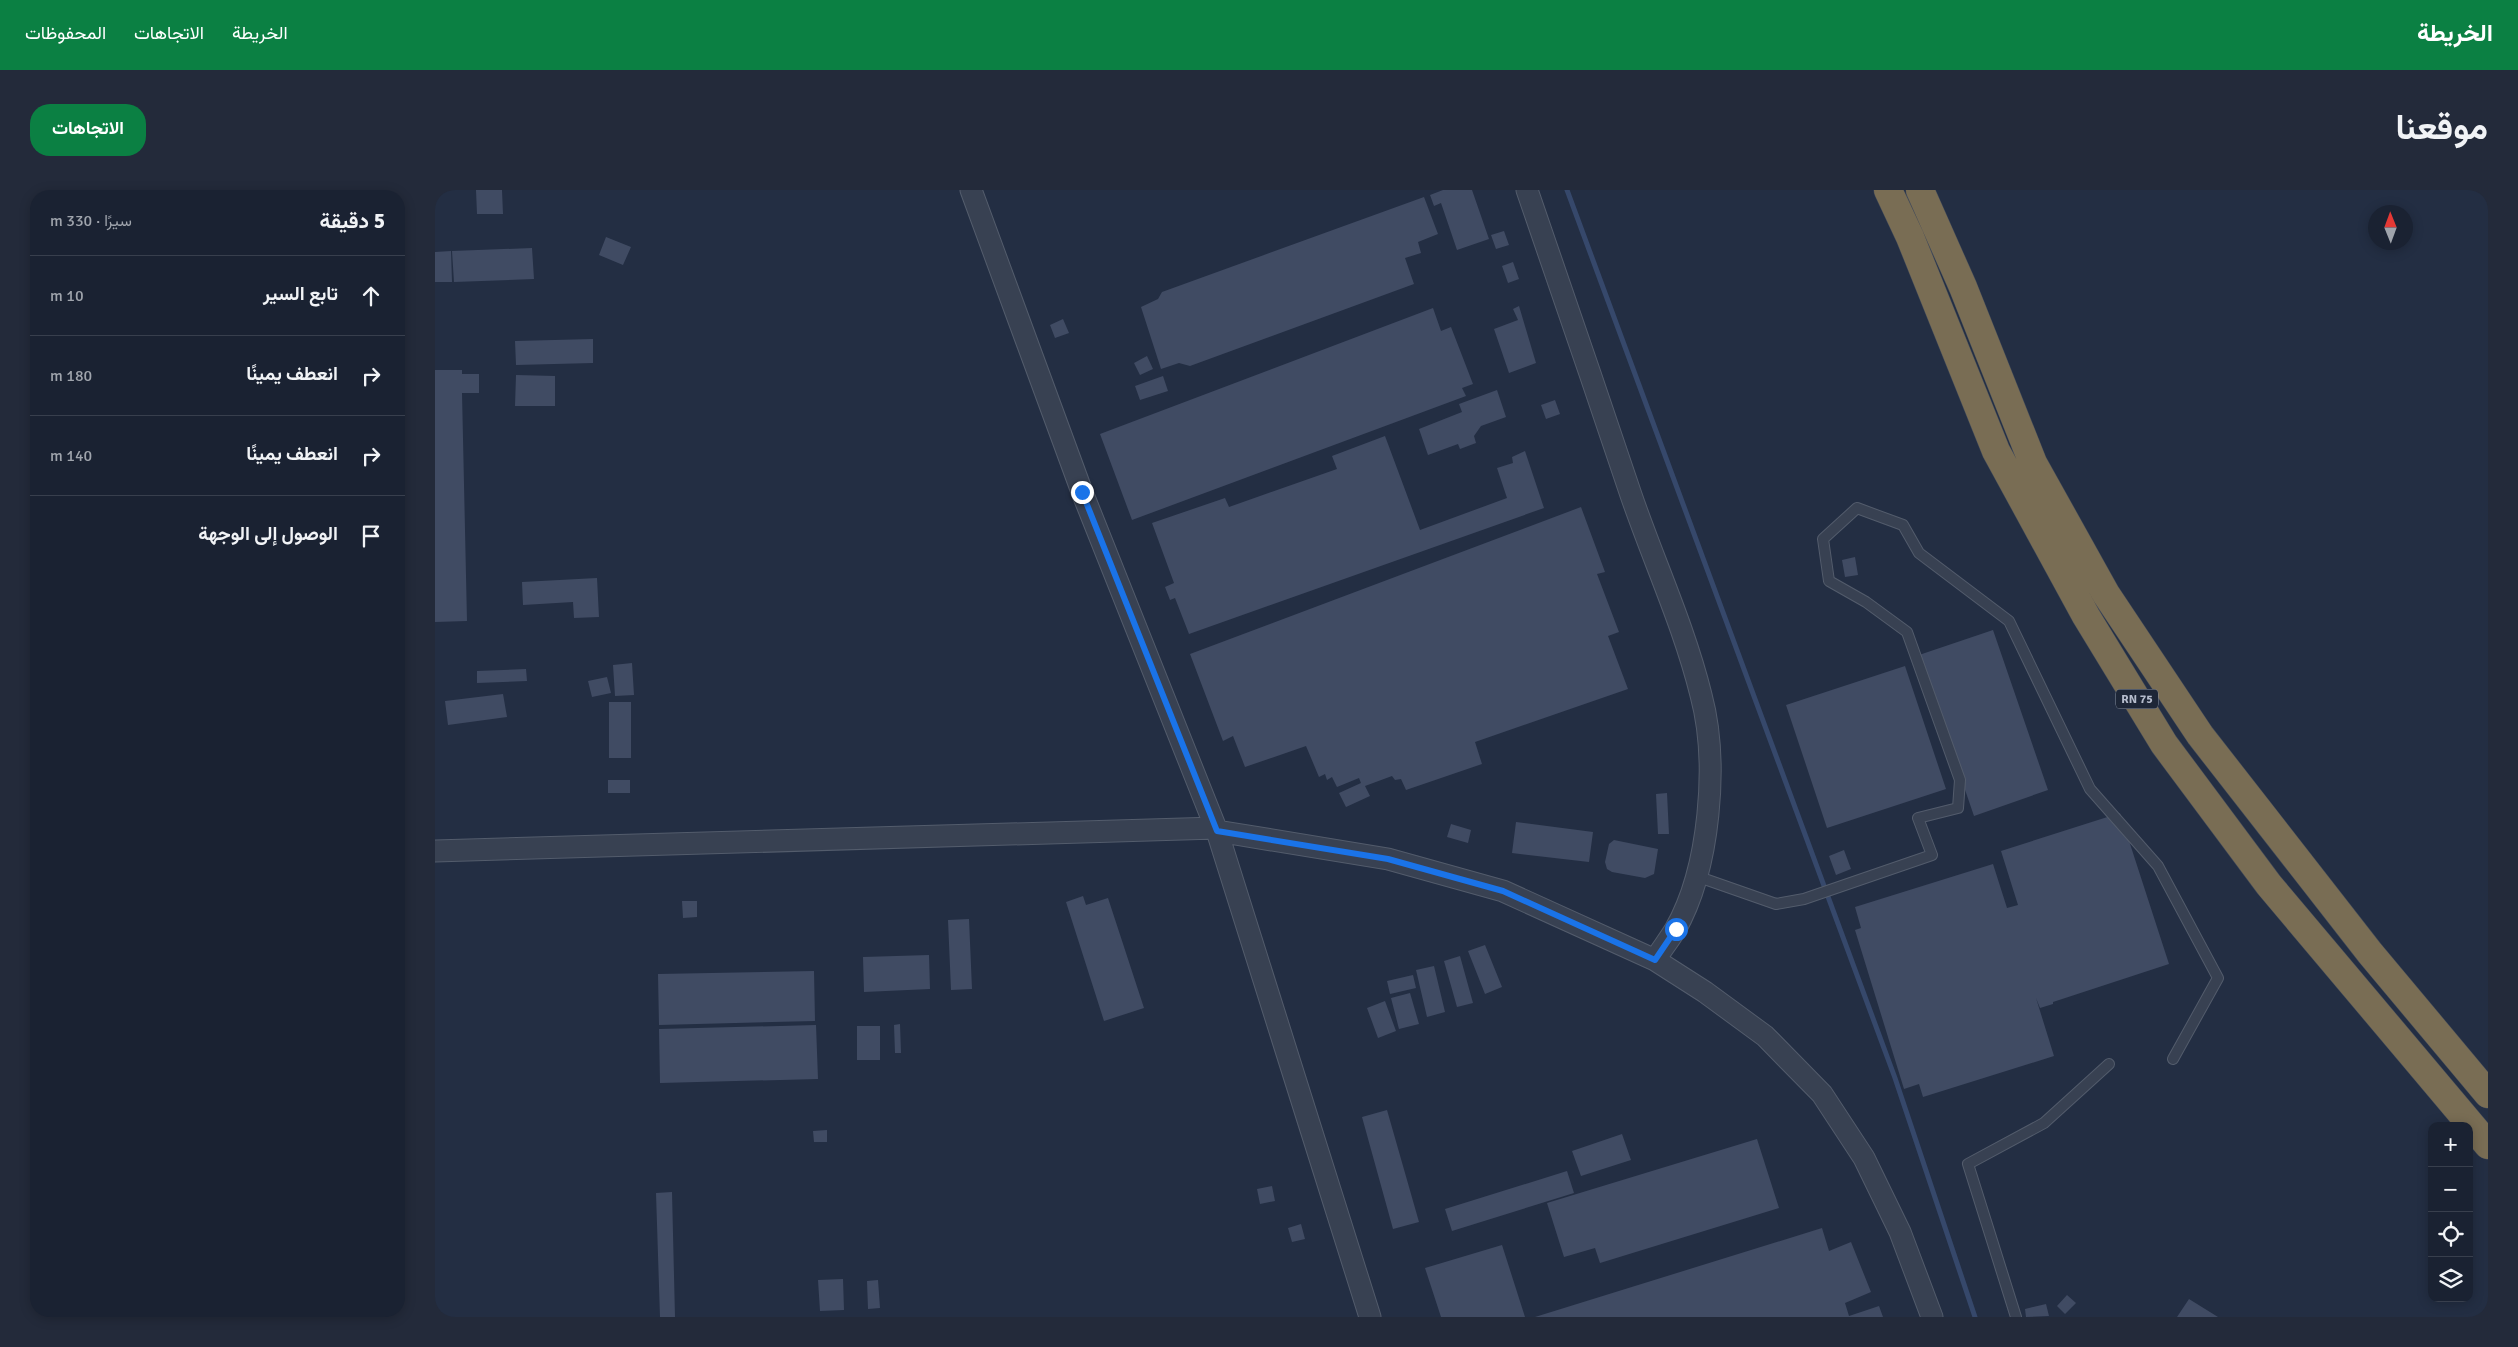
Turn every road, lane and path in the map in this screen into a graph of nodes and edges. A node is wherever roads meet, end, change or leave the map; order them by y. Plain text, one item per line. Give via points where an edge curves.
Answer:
1 (971, 190) edge
2 (1527, 190) edge
3 (1888, 190) edge
4 (1922, 191) edge
5 (1217, 830) junction
6 (435, 850) edge
7 (1696, 876) junction
8 (1655, 960) junction
9 (2173, 1059) dead end
10 (2109, 1064) dead end
11 (2488, 1094) edge
12 (2488, 1145) edge
13 (1370, 1317) edge
14 (1932, 1317) edge
15 (2016, 1317) edge

1 - 5 street via 1082,492
2 - 7 street via 1702,696 1710,747 1710,792
3 - 12 highway, RN 75 via 1929,282 1996,451 2086,616 2164,744 2269,885
4 - 11 highway, RN 75 via 2033,463 2106,594 2200,735 2370,953
5 - 6 street
5 - 8 street via 1388,859 1503,891
5 - 13 street
7 - 8 street via 1676,929
7 - 9 lane via 1776,904 1804,900 1931,855 1919,818 1958,808 1960,780 1907,632 1866,602 1829,581 1823,539 1857,508 1903,525 1919,554 2009,621 2090,789 2158,866 2218,978
8 - 14 street via 1765,1036 1822,1094 1864,1158 1900,1232
10 - 15 lane via 2044,1123 1968,1164

